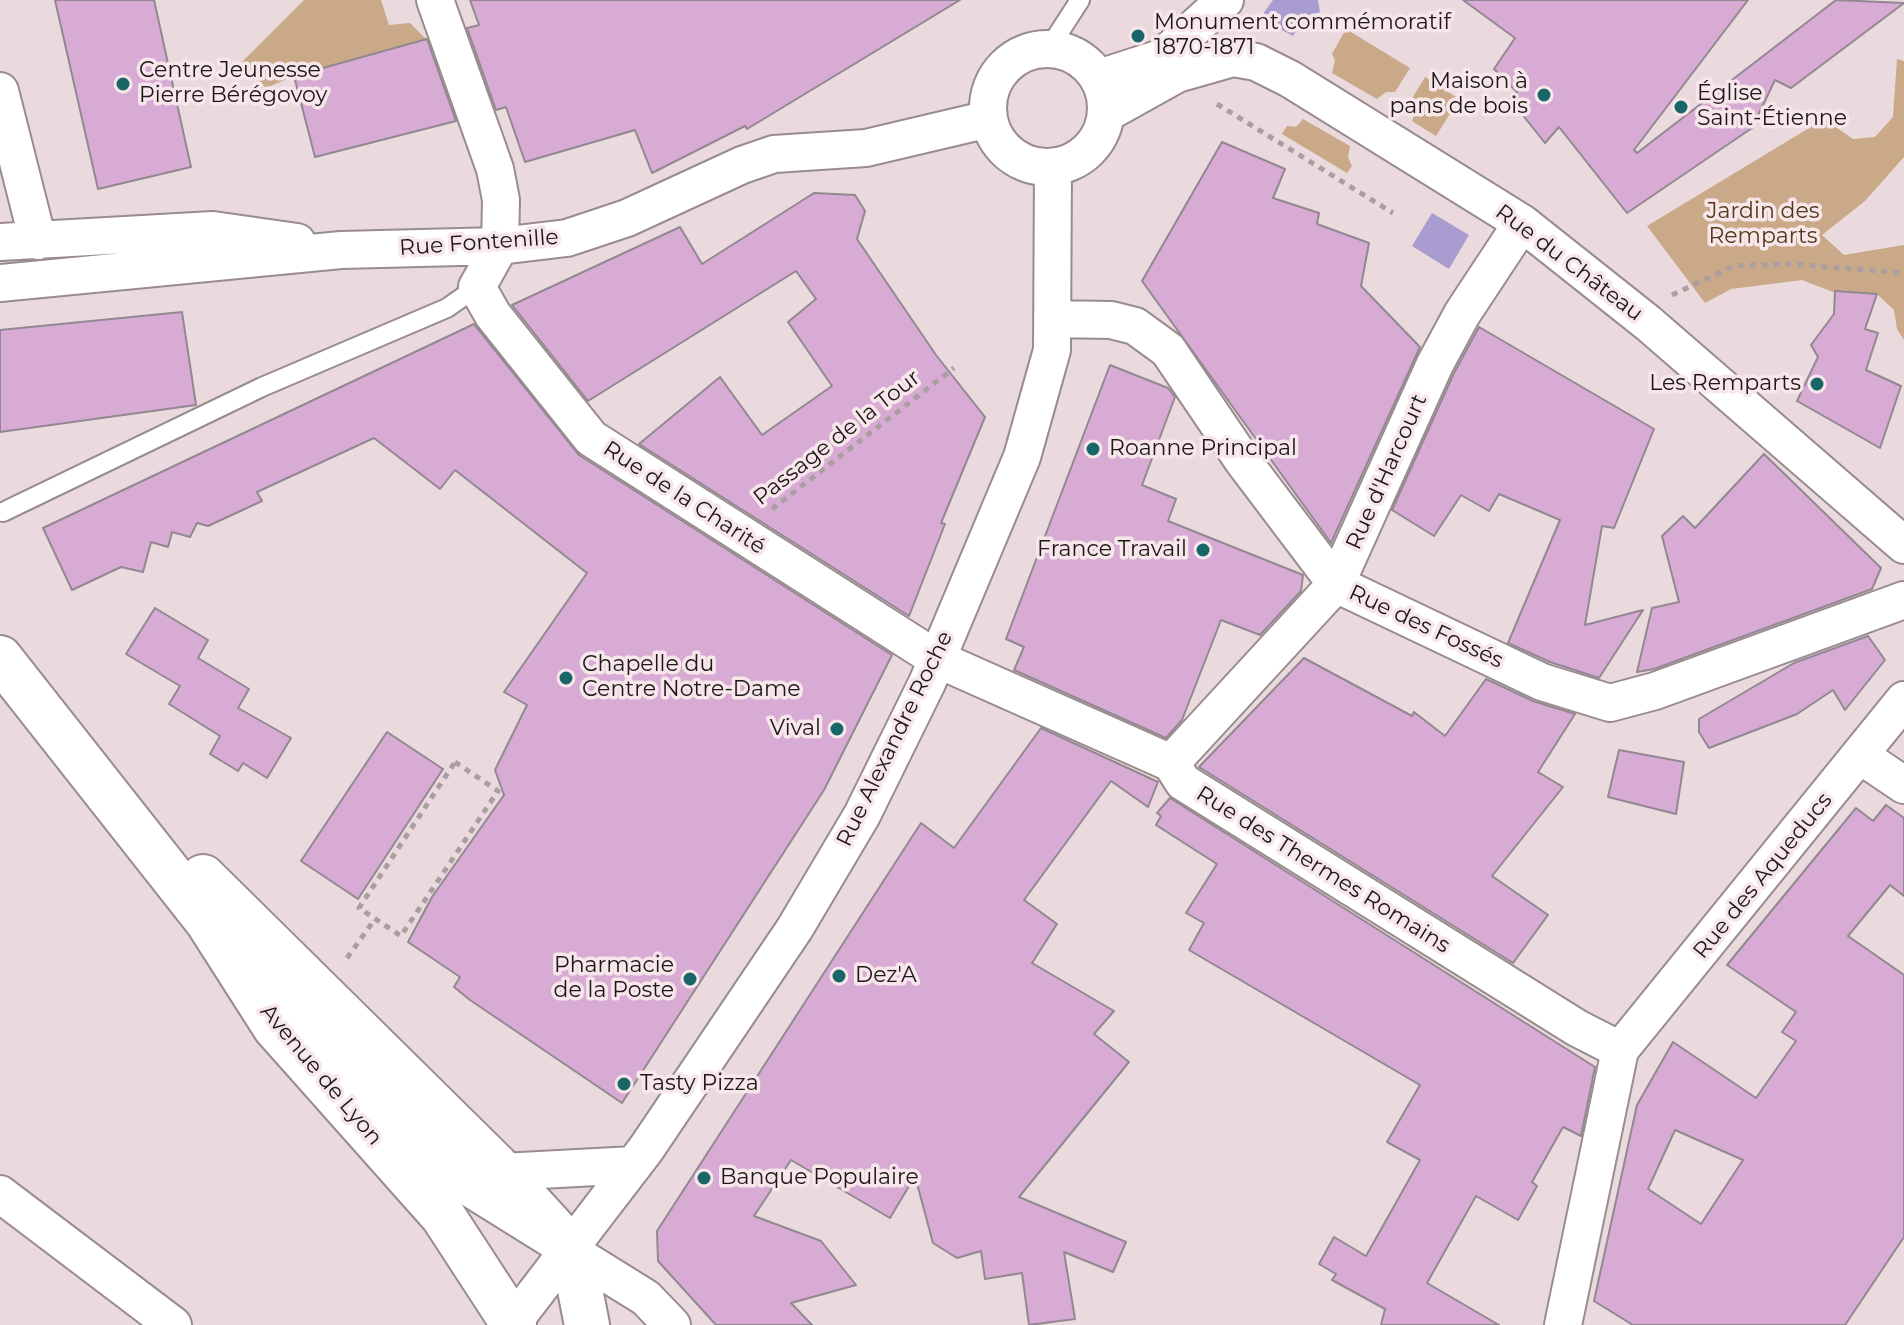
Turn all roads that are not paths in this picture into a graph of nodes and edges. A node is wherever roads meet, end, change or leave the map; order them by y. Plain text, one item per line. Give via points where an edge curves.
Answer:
1 (435, 0) edge
2 (1080, 0) edge
3 (1224, 1) edge
4 (1049, 48) junction
5 (1233, 58) junction
6 (1099, 78) junction
7 (0, 91) edge
8 (1107, 113) junction
9 (989, 119) junction
10 (1053, 167) junction
11 (1522, 223) junction
12 (38, 241) junction
13 (0, 242) edge
14 (500, 246) junction
15 (341, 250) junction
16 (0, 283) edge
17 (477, 287) junction
18 (1053, 319) junction
19 (3, 512) dead end
20 (1904, 545) edge
21 (1336, 584) junction
22 (1904, 600) edge
23 (0, 658) edge
24 (937, 659) junction
25 (1904, 700) edge
26 (44, 712) junction
27 (1861, 756) junction
28 (1171, 763) junction
29 (1904, 785) edge
30 (208, 922) junction
31 (1620, 1050) junction
32 (634, 1165) junction
33 (502, 1172) junction
34 (0, 1194) edge
35 (572, 1249) junction
36 (173, 1325) edge
37 (512, 1325) edge
38 (587, 1325) edge
39 (672, 1325) edge
40 (1563, 1325) edge

1 - 14 street via 495,169
2 - 4 lane
3 - 5 street
3 - 6 street via 1161,58
4 - 6 street via 1069,52
4 - 9 street via 1031,50 1001,70 992,85
5 - 8 street via 1177,74
5 - 11 street, Rue du Château via 1256,62 1290,79
6 - 8 street
7 - 12 street
8 - 10 street via 1095,143 1083,155
9 - 10 street via 995,136 1012,155
9 - 14 street, Rue Fontenille via 866,148 774,154 627,218 567,238
10 - 18 street, Rue Alexandre Roche
11 - 20 street, Rue du Château via 1648,323
11 - 21 street, Rue d'Harcourt via 1435,364
12 - 13 street
12 - 15 street via 213,230
14 - 15 street, Rue Fontenille
14 - 17 street
15 - 16 street, Rue Fontenille
17 - 19 lane via 447,308 262,387
17 - 24 street, Rue de la Charité via 493,315 591,438
18 - 21 street, Rue des Fossés via 1135,326 1168,350
18 - 24 street, Rue Alexandre Roche via 1052,350 1022,457
21 - 22 street, Rue des Fossés via 1542,682 1610,703
21 - 28 street, Rue d'Harcourt
23 - 26 main road, Avenue de Lyon
24 - 28 street, Rue des Thermes Romains
24 - 32 street, Rue Alexandre Roche via 862,815 795,928
25 - 27 street, Rue des Aqueducs
26 - 30 main road, Avenue de Lyon
26 - 33 main road, Avenue de Lyon via 228,905
27 - 29 street
27 - 31 street, Rue des Aqueducs
28 - 31 street, Rue des Thermes Romains via 1183,782
30 - 35 street via 471,1189
30 - 37 main road, Avenue de Lyon via 275,1027 443,1216
31 - 40 street
32 - 33 street
32 - 35 street, Rue Alexandre Roche
33 - 35 main road, Avenue de Lyon
34 - 36 street
35 - 37 street, Rue Alexandre Roche
35 - 38 main road
35 - 39 street via 646,1298

